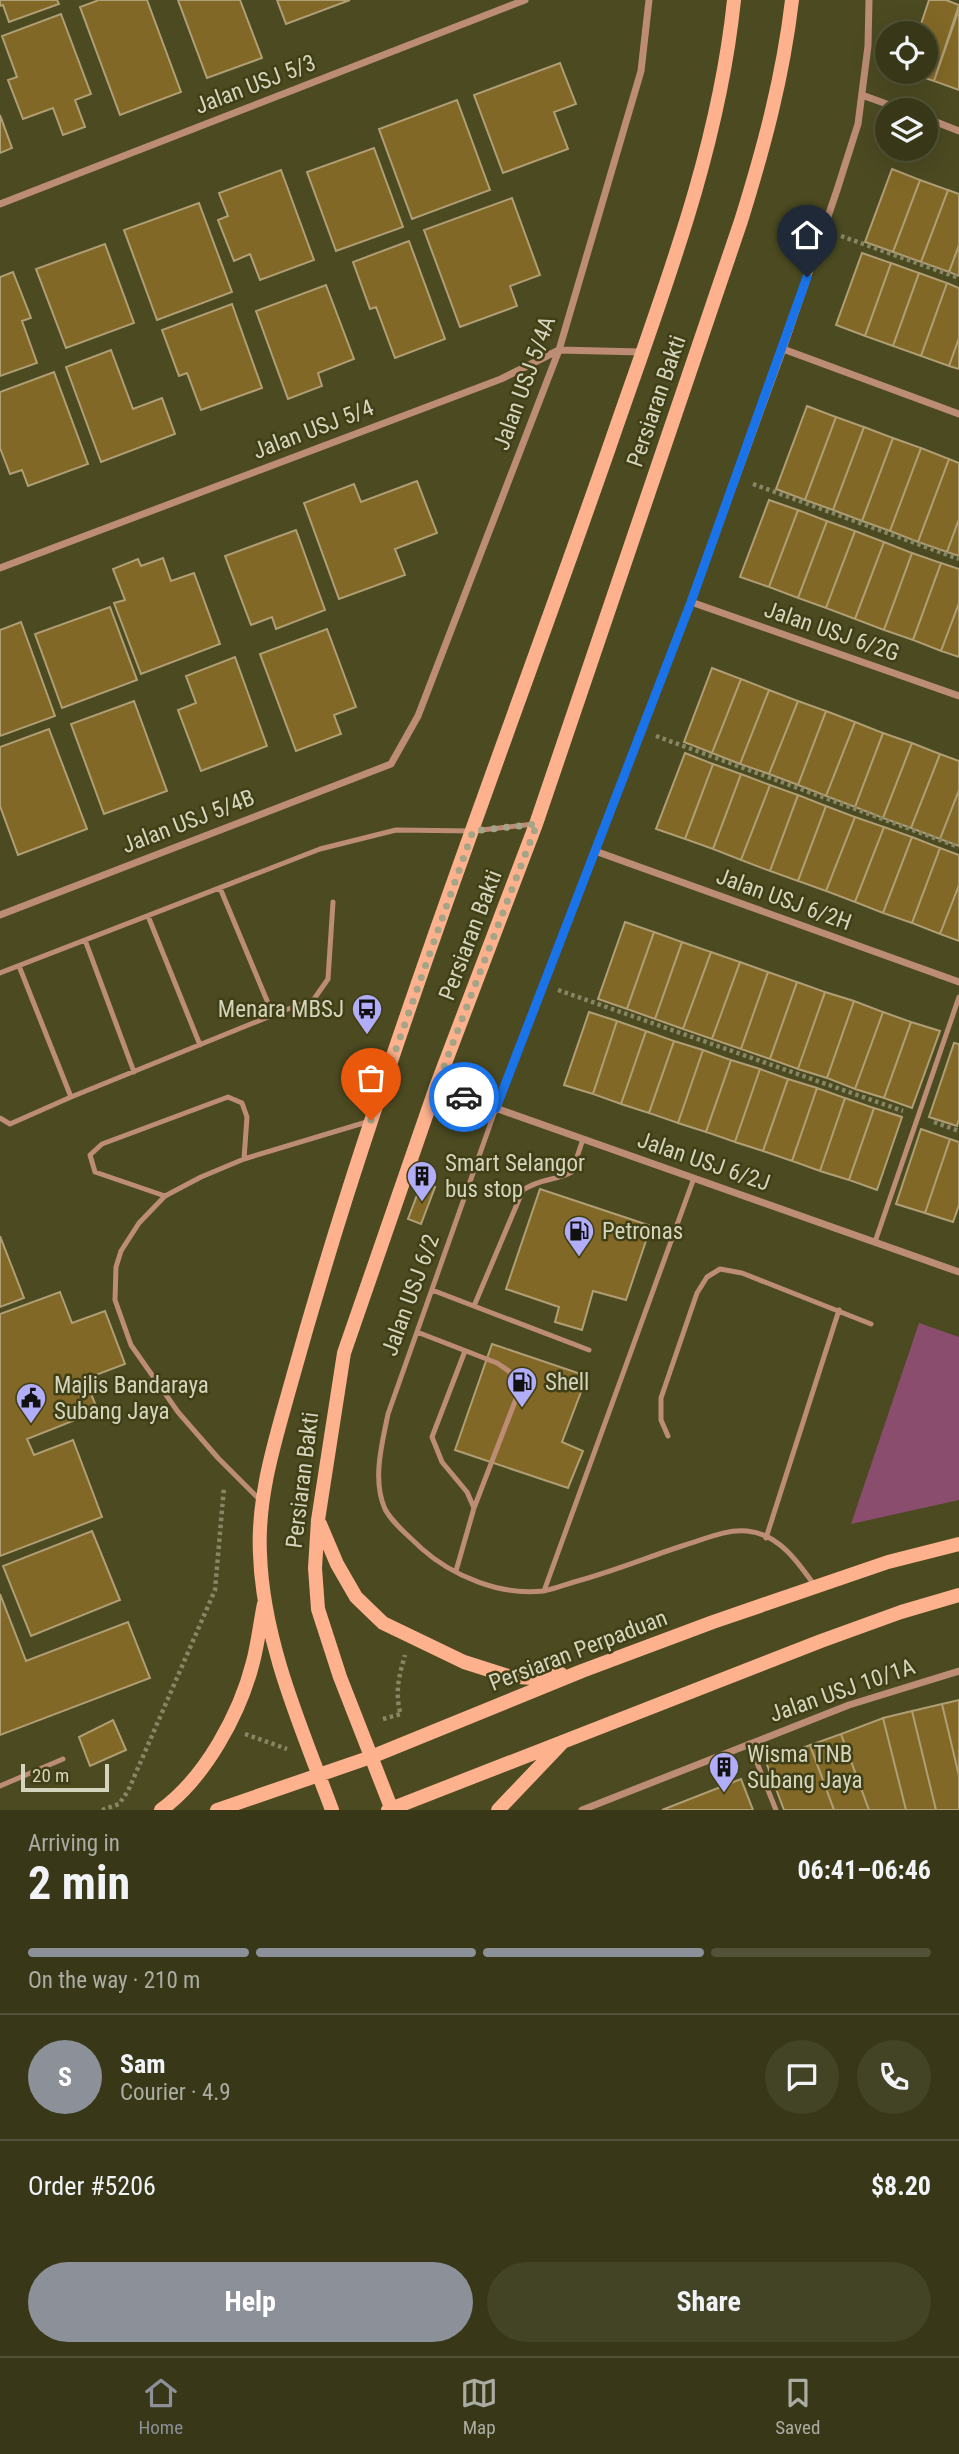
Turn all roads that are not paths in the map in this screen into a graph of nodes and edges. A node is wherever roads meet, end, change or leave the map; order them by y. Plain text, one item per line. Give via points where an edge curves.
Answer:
1 (525, 0) edge
2 (649, 0) edge
3 (734, 0) edge
4 (792, 0) edge
5 (869, 0) edge
6 (862, 95) junction
7 (875, 100) edge
8 (938, 123) edge
9 (959, 131) edge
10 (0, 204) edge
11 (783, 349) junction
12 (559, 350) junction
13 (642, 352) junction
14 (959, 414) edge
15 (0, 568) edge
16 (691, 602) junction
17 (959, 696) edge
18 (391, 764) joint
19 (537, 824) junction
20 (473, 831) junction
21 (596, 851) junction
22 (220, 888) junction
23 (333, 902) dead end
24 (0, 915) edge
25 (148, 916) junction
26 (85, 940) junction
27 (19, 966) junction
28 (0, 973) edge
29 (959, 982) edge
30 (959, 997) edge
31 (273, 1016) junction
32 (200, 1045) junction
33 (134, 1072) junction
34 (436, 1087) junction
35 (71, 1097) junction
36 (496, 1108) junction
37 (0, 1118) edge
38 (371, 1120) junction
39 (583, 1139) junction
40 (244, 1159) junction
41 (694, 1178) junction
42 (165, 1196) junction
43 (875, 1242) junction
44 (959, 1272) edge
45 (432, 1290) junction
46 (474, 1306) junction
47 (839, 1310) junction
48 (871, 1324) dead end
49 (417, 1332) junction
50 (589, 1350) dead end
51 (465, 1351) junction
52 (668, 1436) dead end
53 (261, 1501) junction
54 (474, 1508) junction
55 (318, 1520) junction
56 (766, 1538) junction
57 (959, 1544) edge
58 (456, 1571) junction
59 (815, 1587) junction
60 (544, 1591) junction
61 (959, 1595) edge
62 (265, 1598) junction
63 (582, 1671) junction
64 (959, 1671) edge
65 (565, 1740) junction
66 (749, 1743) junction
67 (371, 1757) junction
68 (63, 1759) dead end
69 (319, 1776) junction
70 (0, 1786) edge
71 (161, 1810) edge
72 (217, 1810) edge
73 (332, 1810) edge
74 (390, 1810) edge
75 (498, 1810) edge
76 (582, 1810) edge
77 (776, 1810) edge

1 - 10 street, Jalan USJ 5/3
2 - 12 street, Jalan USJ 5/4A via 641,71
3 - 13 street, Persiaran Bakti via 717,107 697,188
4 - 19 street, Persiaran Bakti via 767,139
5 - 6 street, Jalan USJ 6/2
6 - 7 street
6 - 11 street, Jalan USJ 6/2 via 855,134
8 - 9 street
11 - 14 street
11 - 16 street, Jalan USJ 6/2
12 - 13 street, Jalan USJ 5/4
12 - 15 street, Jalan USJ 5/4 via 501,379
12 - 18 street, Jalan USJ 5/4A via 418,716
13 - 20 street, Persiaran Bakti
16 - 17 street, Jalan USJ 6/2G
16 - 21 street, Jalan USJ 6/2
18 - 24 street, Jalan USJ 5/4B
19 - 20 lane
19 - 34 street, Persiaran Bakti
20 - 22 lane via 396,830 366,836
20 - 38 street, Persiaran Bakti
21 - 29 street, Jalan USJ 6/2H
21 - 36 street, Jalan USJ 6/2
22 - 25 lane
22 - 31 lane
23 - 31 lane via 328,979 314,999
25 - 26 lane
25 - 32 lane
26 - 27 lane
26 - 33 lane
27 - 28 lane
27 - 35 lane
30 - 43 lane
31 - 32 lane
32 - 33 lane
33 - 35 lane
34 - 36 street, Jalan USJ 6/2J
34 - 55 street, Persiaran Bakti via 344,1353
35 - 37 lane via 10,1124
36 - 39 street, Jalan USJ 6/2J
36 - 45 lane, Jalan USJ 6/2
38 - 40 lane
38 - 53 street, Persiaran Bakti via 318,1286
39 - 41 street, Jalan USJ 6/2J
39 - 46 lane via 572,1172 523,1190
40 - 42 lane
40 - 42 lane via 247,1117 243,1102 228,1097 102,1144 90,1155 95,1172
41 - 43 street, Jalan USJ 6/2J
41 - 60 lane
42 - 53 lane via 121,1251 115,1300 131,1345 178,1412
43 - 44 street, Jalan USJ 6/2J
45 - 46 lane
45 - 49 lane, Jalan USJ 6/2
46 - 50 lane
47 - 48 lane
47 - 52 lane via 742,1273 720,1269 707,1277 696,1293 661,1398 661,1420
47 - 56 lane
49 - 51 lane
49 - 58 lane, Jalan USJ 6/2 via 388,1415 379,1483 386,1509 402,1530
51 - 54 lane via 432,1437 442,1462
51 - 54 lane via 516,1376 519,1391
53 - 62 street, Persiaran Bakti
54 - 58 lane
55 - 63 street via 356,1597 383,1623 464,1662 508,1676 531,1678
55 - 67 street, Persiaran Bakti via 318,1609
56 - 59 lane, Jalan USJ 6/2 via 797,1559
56 - 60 lane, Jalan USJ 6/2 via 748,1531 723,1533
57 - 59 street, Persiaran Perpaduan
58 - 60 lane, Jalan USJ 6/2 via 508,1591
59 - 63 street, Persiaran Perpaduan
61 - 65 street via 856,1629
62 - 69 street, Persiaran Bakti via 288,1696
62 - 71 street via 241,1700 201,1771
63 - 67 street, Persiaran Perpaduan
64 - 66 street, Jalan USJ 10/1A via 849,1704
65 - 74 street
65 - 75 street
66 - 76 street, Jalan USJ 10/1A
66 - 77 lane
67 - 69 street, Persiaran Perpaduan
67 - 74 street, Persiaran Bakti
68 - 70 lane
69 - 72 street, Persiaran Perpaduan
69 - 73 street, Persiaran Bakti

